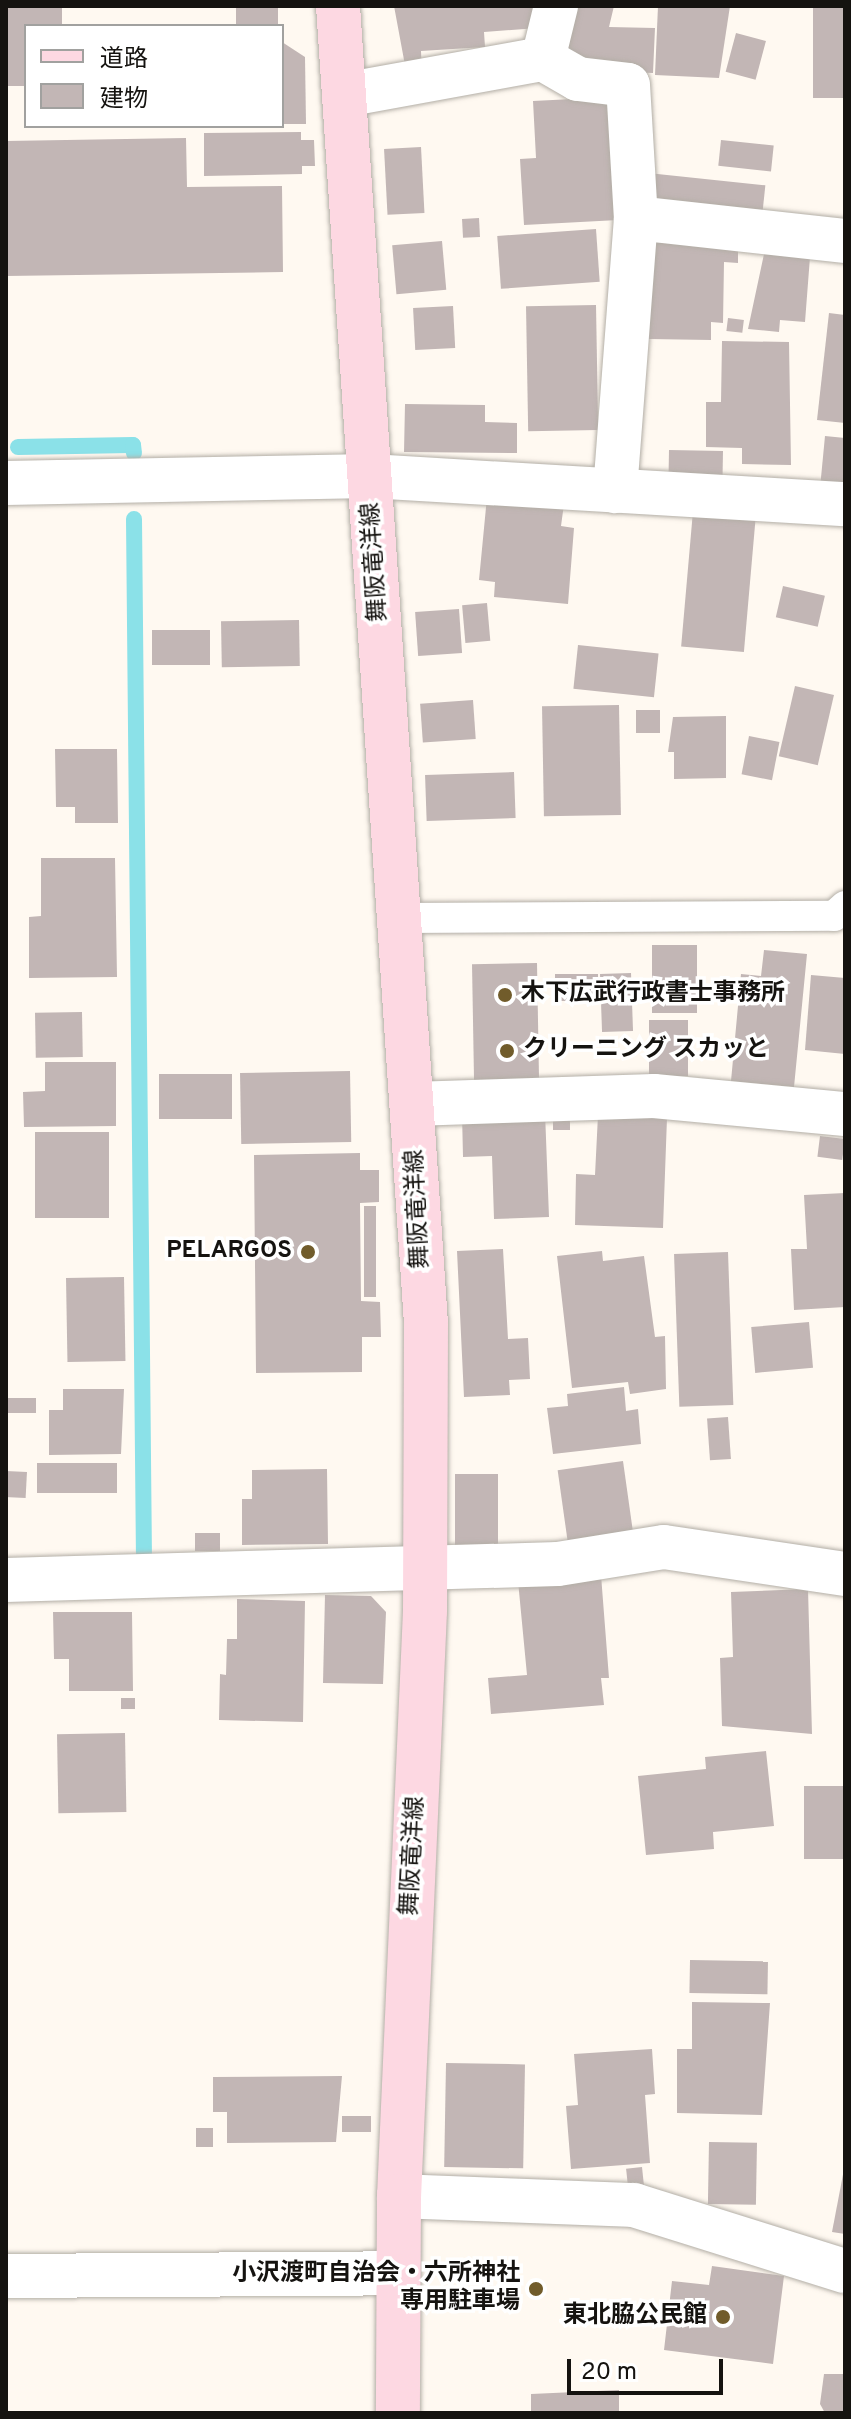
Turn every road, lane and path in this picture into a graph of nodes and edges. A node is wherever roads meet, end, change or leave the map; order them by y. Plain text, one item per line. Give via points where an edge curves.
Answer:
1 (338, 6) edge
2 (556, 6) edge
3 (543, 59) junction
4 (344, 95) junction
5 (636, 218) junction
6 (845, 241) edge
7 (370, 476) junction
8 (6, 483) edge
9 (615, 491) junction
10 (845, 504) edge
11 (845, 906) edge
12 (400, 918) junction
13 (412, 1104) junction
14 (845, 1114) edge
15 (425, 1569) junction
16 (845, 1574) edge
17 (6, 1580) edge
18 (399, 2196) junction
19 (845, 2271) edge
20 (397, 2273) junction
21 (6, 2276) edge
22 (398, 2413) edge

1 - 4 main road, 舞阪竜洋線
2 - 3 street
3 - 4 street
3 - 5 street via 578,79 628,85
4 - 7 main road, 舞阪竜洋線
5 - 6 street
5 - 9 street
7 - 8 street
7 - 9 street
7 - 12 main road, 舞阪竜洋線
9 - 10 street
11 - 12 lane via 834,916
12 - 13 main road, 舞阪竜洋線
13 - 14 street via 654,1096
13 - 15 main road, 舞阪竜洋線 via 426,1324
15 - 16 street via 558,1564 664,1547
15 - 17 street
15 - 18 main road, 舞阪竜洋線
18 - 19 street via 634,2205
18 - 20 main road, 舞阪竜洋線
20 - 21 street
20 - 22 main road, 舞阪竜洋線

